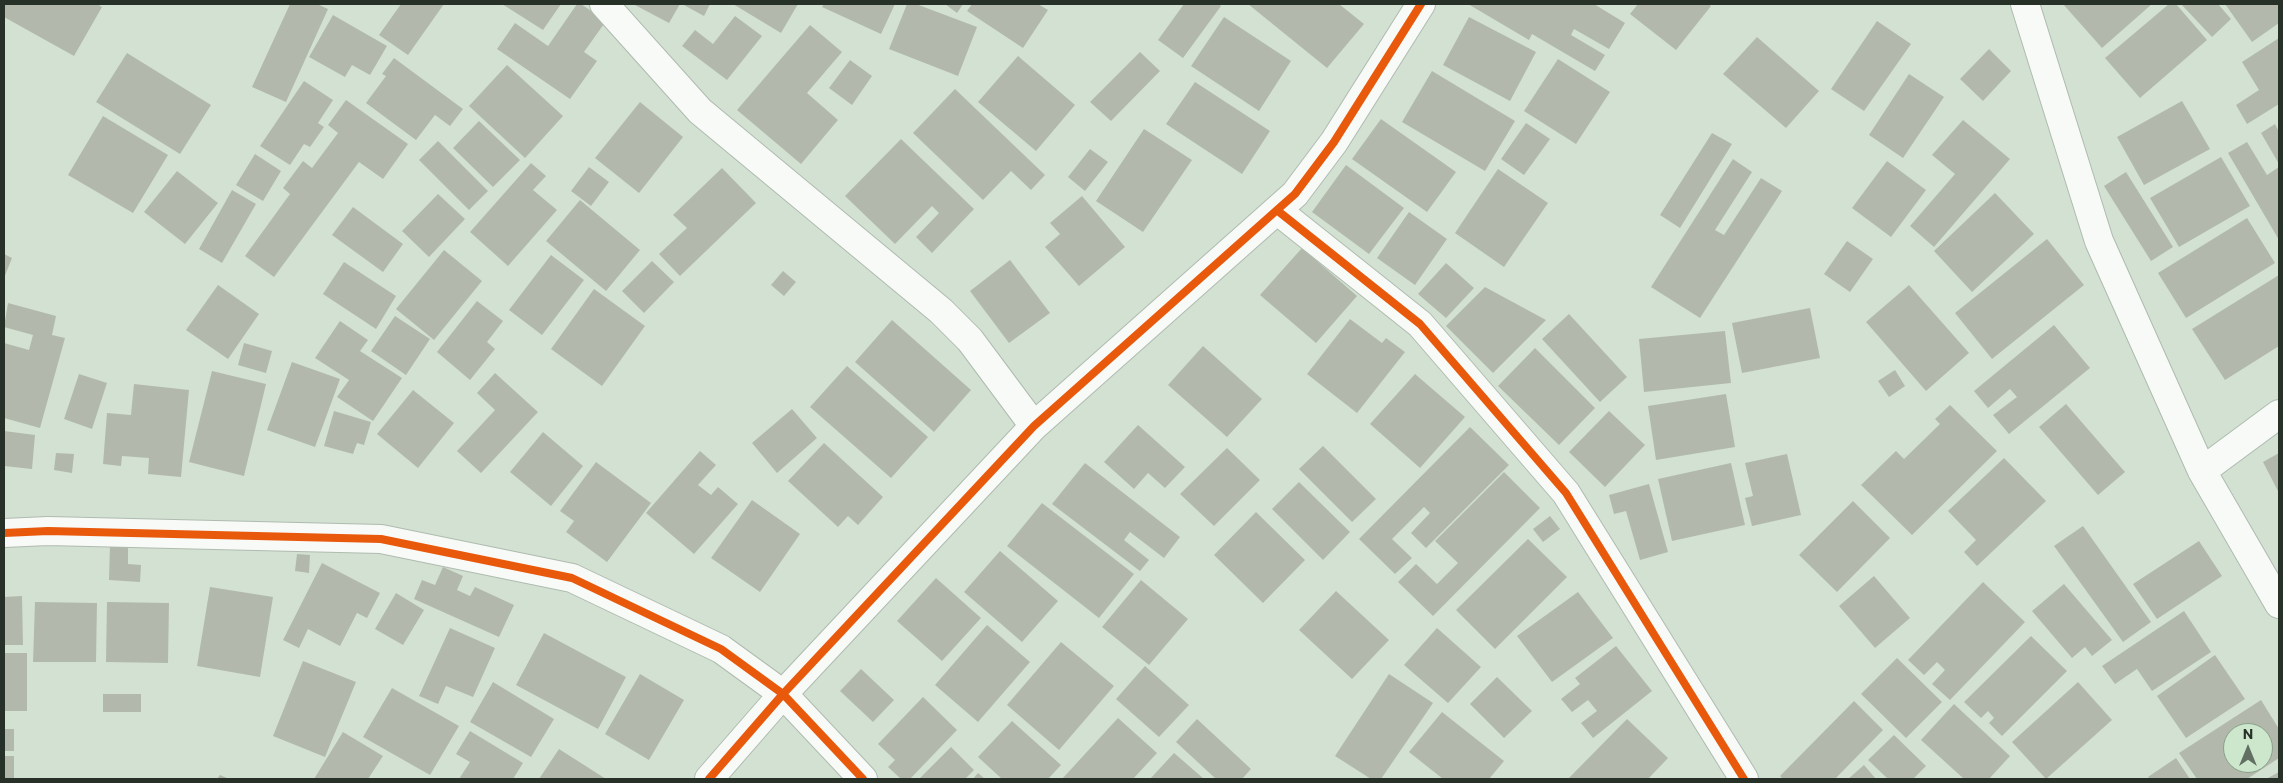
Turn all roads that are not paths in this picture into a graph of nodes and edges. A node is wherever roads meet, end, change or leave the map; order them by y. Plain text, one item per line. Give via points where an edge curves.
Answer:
1 (604, 4) edge
2 (1421, 4) edge
3 (2025, 4) edge
4 (1278, 211) junction
5 (2279, 414) edge
6 (1034, 426) junction
7 (2202, 471) junction
8 (4, 533) edge
9 (2279, 604) edge
10 (783, 694) junction
11 (709, 779) edge
12 (863, 779) edge
13 (1744, 779) edge

1 - 6 street via 700,111 940,311 970,340
2 - 4 street via 1334,142
3 - 7 street via 2099,241
4 - 6 street
4 - 13 street via 1420,324 1566,493
5 - 7 street
6 - 10 street
7 - 9 street
8 - 10 street via 48,531 381,539 553,574 572,578 721,649
10 - 11 street
10 - 12 street

